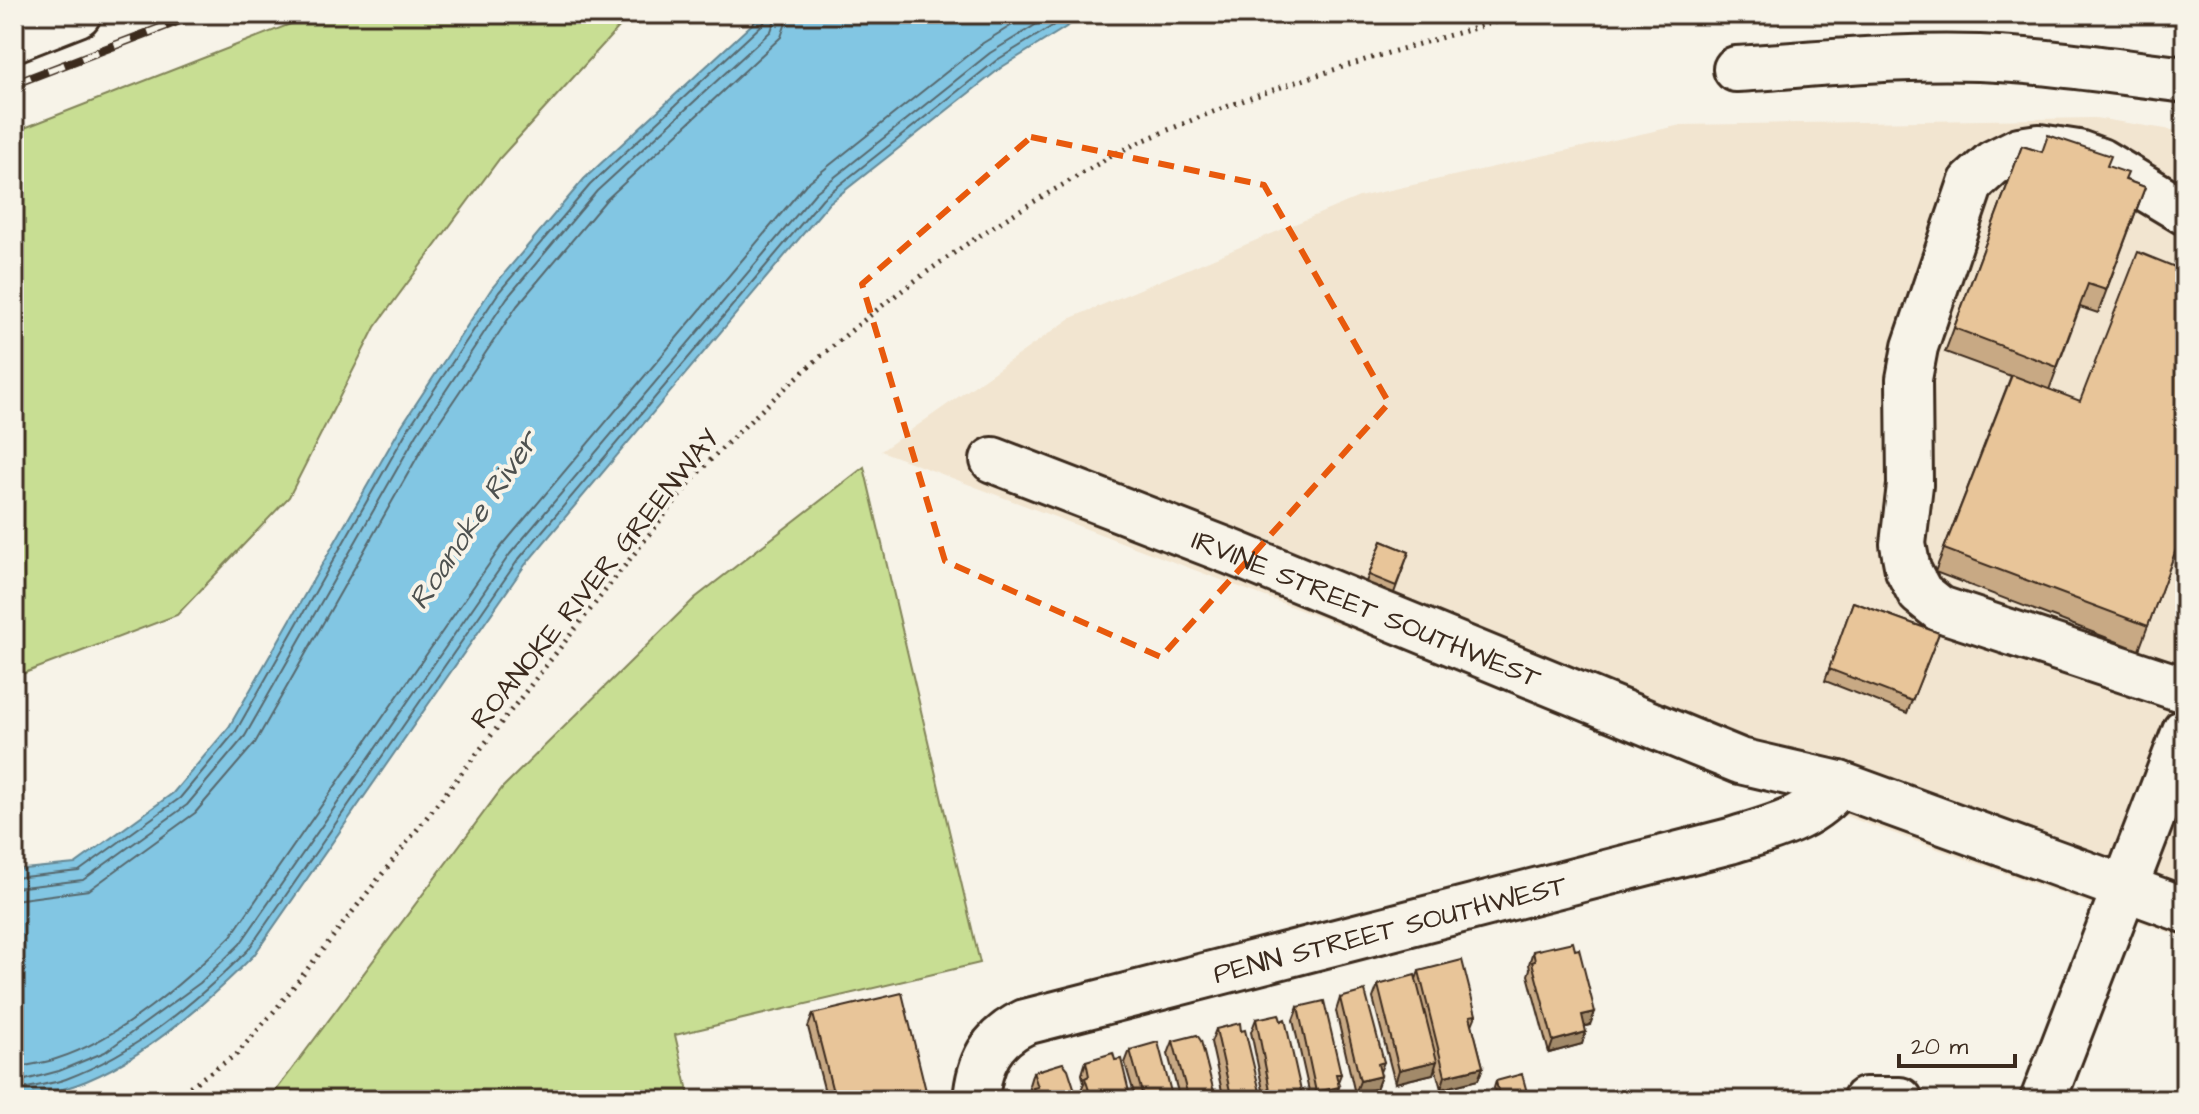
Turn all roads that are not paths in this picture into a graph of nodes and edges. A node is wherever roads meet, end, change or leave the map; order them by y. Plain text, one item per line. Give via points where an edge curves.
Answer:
1 (78, 14) edge
2 (14, 39) edge
3 (1736, 69) dead end
4 (2185, 80) edge
5 (2185, 212) edge
6 (993, 460) dead end
7 (2185, 690) edge
8 (2185, 731) edge
9 (1839, 784) junction
10 (2125, 888) junction
11 (2185, 910) edge
12 (976, 1100) edge
13 (1865, 1100) edge
14 (1900, 1100) edge
15 (2043, 1100) edge

1 - 2 street
3 - 4 street via 1978,58
5 - 7 street via 2100,161 2039,147 1993,163 1971,183 1915,347 1909,379 1910,485 1903,544 1920,593 1940,609
6 - 9 street, IRVINE STREET SOUTHWEST via 1740,761
8 - 10 street
9 - 10 street, IRVINE STREET SOUTHWEST
9 - 12 street, PENN STREET SOUTHWEST via 1793,821 1730,841 1025,1022 1007,1030 989,1048
10 - 11 street, IRVINE STREET SOUTHWEST
10 - 15 street
13 - 14 street

